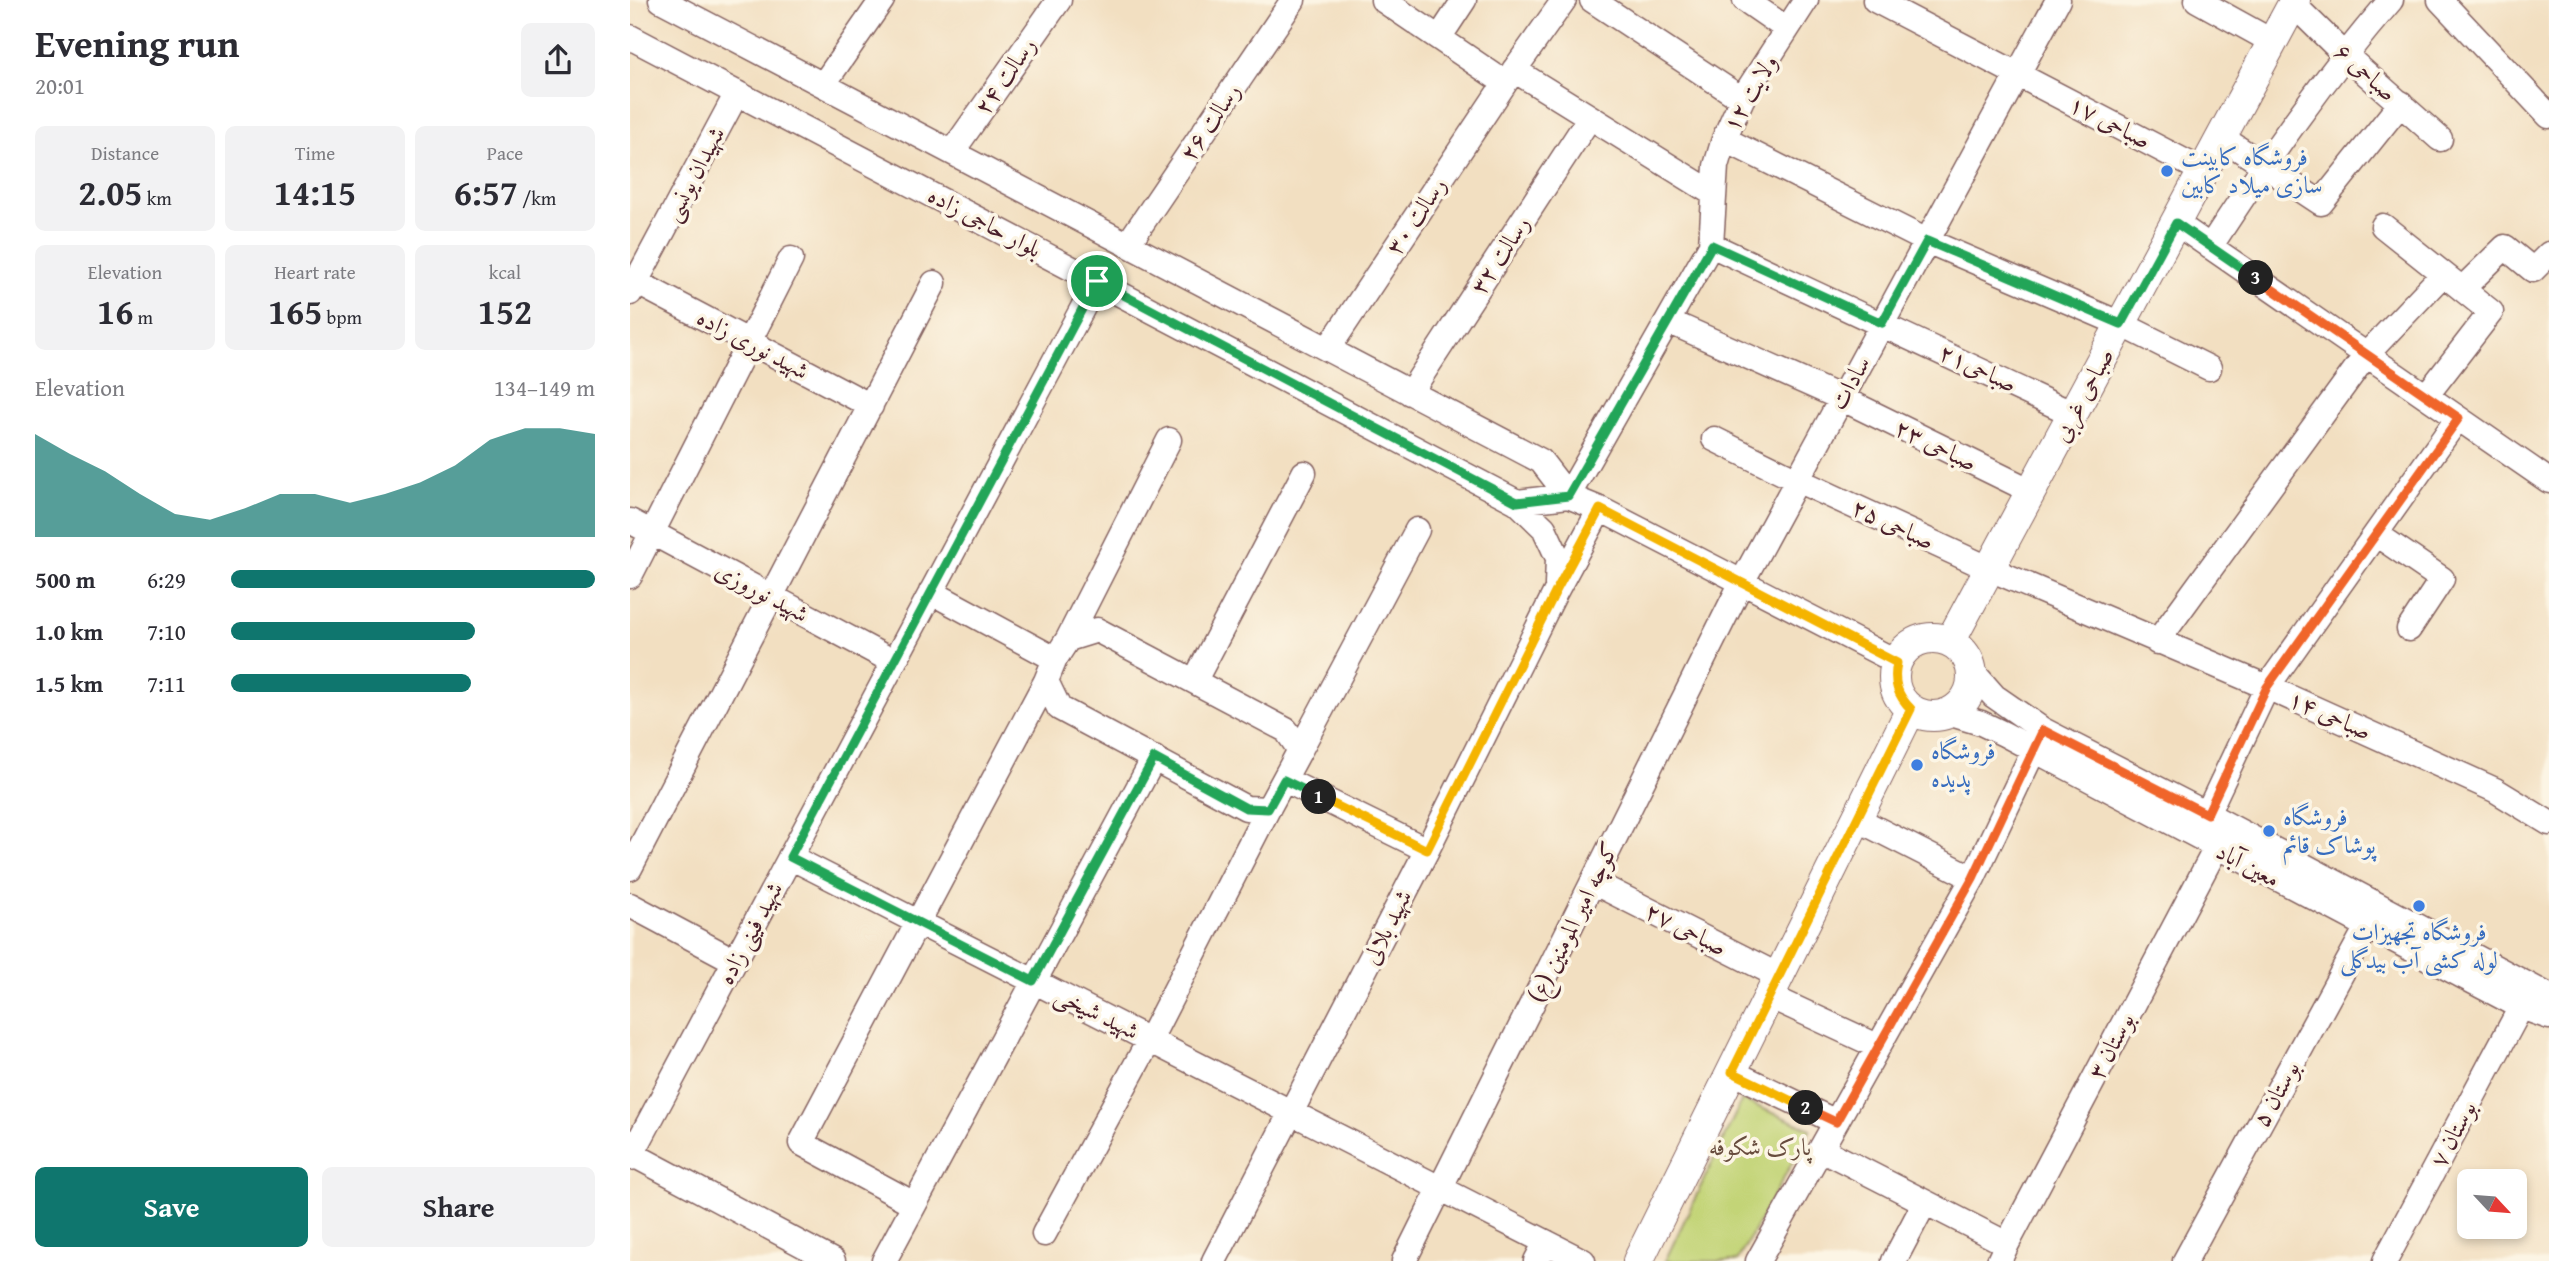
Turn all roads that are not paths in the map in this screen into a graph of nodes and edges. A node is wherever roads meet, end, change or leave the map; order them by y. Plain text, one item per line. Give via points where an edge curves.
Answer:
1 (661, 0) edge
2 (882, 0) edge
3 (1059, 0) edge
4 (1293, 0) edge
5 (1383, 0) edge
6 (1464, 0) edge
7 (1564, 0) edge
8 (1592, 0) edge
9 (1745, 0) edge
10 (1806, 0) edge
11 (1875, 0) edge
12 (2058, 0) edge
13 (2196, 0) edge
14 (2390, 0) edge
15 (2440, 0) edge
16 (2294, 2) edge
17 (688, 6) edge
18 (1787, 29) junction
19 (630, 37) edge
20 (1438, 37) junction
21 (2273, 42) junction
22 (2344, 54) junction
23 (2018, 74) junction
24 (1509, 76) junction
25 (823, 85) junction
26 (737, 93) junction
27 (1742, 99) junction
28 (2401, 103) junction
29 (2549, 116) edge
30 (1590, 117) junction
31 (2221, 137) junction
32 (1724, 139) junction
33 (2440, 139) dead end
34 (951, 152) junction
35 (2263, 165) junction
36 (2203, 171) junction
37 (1714, 194) junction
38 (2176, 223) junction
39 (2383, 226) dead end
40 (1927, 241) junction
41 (1128, 244) junction
42 (1712, 245) junction
43 (2210, 247) junction
44 (2549, 254) edge
45 (791, 259) dead end
46 (2453, 282) junction
47 (934, 283) dead end
48 (633, 287) edge
49 (1092, 290) junction
50 (1668, 320) junction
51 (1882, 323) junction
52 (2121, 324) junction
53 (749, 342) junction
54 (1328, 349) junction
55 (2366, 355) junction
56 (2209, 368) dead end
57 (1410, 393) junction
58 (2426, 396) junction
59 (1841, 398) junction
60 (871, 405) junction
61 (2073, 414) junction
62 (2459, 418) junction
63 (1714, 439) dead end
64 (1169, 440) dead end
65 (1304, 473) dead end
66 (1797, 480) junction
67 (2549, 481) edge
68 (2031, 491) junction
69 (1568, 496) junction
70 (1517, 502) junction
71 (1600, 509) junction
72 (630, 521) edge
73 (1417, 530) dead end
74 (653, 533) junction
75 (2376, 534) junction
76 (1990, 569) junction
77 (630, 576) edge
78 (1742, 582) junction
79 (1556, 591) junction
80 (931, 592) junction
81 (773, 597) junction
82 (2409, 629) dead end
83 (1950, 642) junction
84 (2157, 642) junction
85 (1056, 659) junction
86 (894, 662) junction
87 (1897, 663) junction
88 (1972, 671) junction
89 (1195, 680) junction
90 (2267, 687) junction
91 (1911, 709) junction
92 (1948, 713) junction
93 (2038, 741) junction
94 (1300, 750) junction
95 (1154, 758) junction
96 (1284, 780) junction
97 (1268, 809) junction
98 (2207, 814) junction
99 (1857, 819) junction
100 (2549, 823) edge
101 (2216, 848) junction
102 (1427, 850) junction
103 (790, 857) junction
104 (630, 868) edge
105 (1973, 878) junction
106 (1593, 882) junction
107 (630, 905) edge
108 (918, 923) junction
109 (2367, 927) junction
110 (735, 961) junction
111 (1033, 981) junction
112 (1774, 986) junction
113 (2549, 996) edge
114 (2521, 1007) junction
115 (2549, 1017) edge
116 (1150, 1039) junction
117 (1877, 1046) junction
118 (1732, 1072) junction
119 (1291, 1112) junction
120 (1836, 1122) junction
121 (1821, 1149) junction
122 (631, 1155) edge
123 (1440, 1189) junction
124 (1924, 1202) junction
125 (914, 1204) junction
126 (1044, 1234) dead end
127 (1541, 1252) edge
128 (2003, 1253) edge
129 (833, 1261) edge
130 (884, 1261) edge
131 (1214, 1261) edge
132 (1404, 1261) edge
133 (1583, 1261) edge
134 (1638, 1261) edge
135 (1758, 1261) edge
136 (1894, 1261) edge
137 (2185, 1261) edge
138 (2385, 1261) edge

1 - 17 street, بلوار حاجی زاده
2 - 25 street
3 - 34 street, رسالت ۲۴
4 - 41 street, رسالت ۲۶
5 - 20 street
6 - 20 street
7 - 24 street, رسالت ۳۰
8 - 27 street
9 - 18 street
10 - 18 street, ولایت ۱۲
11 - 23 street, صباحی ۱۷
12 - 23 street, سادات
13 - 21 street
14 - 22 street
15 - 29 street
16 - 21 main road, صباحی غربی
16 - 22 street, صباحی ۶
17 - 25 street, بلوار حاجی زاده
18 - 27 street, ولایت ۱۲
19 - 26 street, بلوار حاجی زاده
20 - 24 street
21 - 31 main road, صباحی غربی
22 - 28 street, صباحی ۶
22 - 35 street
23 - 36 street, صباحی ۱۷
23 - 40 street, سادات
24 - 30 street
24 - 54 street, رسالت ۳۰
25 - 34 street, بلوار حاجی زاده
26 - 48 street, شهیدان یونسی
26 - 49 street, بلوار حاجی زاده
27 - 32 street, ولایت ۱۲
28 - 33 street, صباحی ۶
28 - 35 street via 2321,203
30 - 37 street
30 - 57 street, رسالت ۳۲
31 - 35 street
31 - 36 main road, صباحی غربی
32 - 37 street, ولایت ۱۲
32 - 40 street
34 - 41 street, بلوار حاجی زاده
35 - 43 street
36 - 38 main road, صباحی غربی
37 - 42 street, ولایت ۱۲
38 - 43 street
38 - 52 main road, صباحی غربی
39 - 46 street
40 - 51 street, سادات
40 - 52 street
41 - 54 street, بلوار حاجی زاده
42 - 50 street
42 - 51 street, صباحی۲۱
43 - 55 street
44 - 46 street via 2533,270 2505,247
45 - 53 street
46 - 55 street
46 - 58 street via 2491,312
47 - 60 street
48 - 53 street, شهید نوری زاده
49 - 70 street, بلوار حاجی زاده
49 - 80 street, شهید فینی زاده
50 - 59 street, صباحی ۲۳
50 - 69 street
51 - 59 street, سادات
51 - 61 street, صباحی۲۱
52 - 56 street
52 - 61 main road, صباحی غربی
53 - 60 street, شهید نوری زاده
53 - 74 street
54 - 57 street, بلوار حاجی زاده
55 - 58 street
55 - 84 street
57 - 69 street, بلوار حاجی زاده via 1541,461
58 - 62 street
59 - 66 street, سادات
59 - 68 street, صباحی ۲۳
60 - 81 street
61 - 68 main road, صباحی غربی
62 - 67 street
62 - 75 street
63 - 66 street, صباحی ۲۵
64 - 85 street
65 - 89 street
66 - 76 street, صباحی ۲۵
66 - 78 street, سادات
68 - 76 main road, صباحی غربی
69 - 70 street
69 - 71 street
70 - 79 street, بلوار حاجی زاده via 1544,528 1558,558
71 - 78 street
71 - 79 street, شهید بلالی
72 - 74 street, شهید نوروزی
73 - 94 street
74 - 77 street
74 - 81 street, شهید نوروزی
75 - 82 street via 2442,579
75 - 90 street
76 - 83 main road, صباحی غربی
76 - 84 street, صباحی ۱۴
78 - 87 street
78 - 106 street, کوچه امیر المومنین (ع)
79 - 102 street, شهید بلالی
80 - 85 street
80 - 86 street, شهید فینی زاده
81 - 86 street, شهید نوروزی
81 - 104 street
83 - 87 main road via 1938,638 1914,643
83 - 88 main road via 1961,649
84 - 90 street, صباحی ۱۴
85 - 89 street via 1097,630
85 - 95 street via 1059,708
85 - 108 street
86 - 103 street, شهید فینی زاده
87 - 91 main road via 1896,688
88 - 92 main road via 1967,696
88 - 93 street, معین آباد
89 - 94 street via 1286,730
90 - 98 street
90 - 100 street, صباحی ۱۴ via 2495,790
91 - 92 main road via 1922,715
91 - 99 main road
92 - 93 street, معین آباد
93 - 98 street, معین آباد
93 - 101 street, معین آباد
93 - 105 street
94 - 96 street
95 - 97 street via 1246,808
95 - 111 street
96 - 97 street
96 - 102 street
97 - 116 street
98 - 113 street, معین آباد
99 - 105 street
99 - 112 main road
101 - 109 street, معین آباد
101 - 128 street, بوستان ۳
102 - 119 street, شهید بلالی
103 - 108 street, شهید شیخی
103 - 110 street, شهید فینی زاده
105 - 117 street
106 - 112 street, صباحی ۲۷
106 - 123 street, کوچه امیر المومنین (ع)
107 - 110 street
108 - 111 street, شهید شیخی
108 - 125 street via 801,1143
109 - 114 street, معین آباد
109 - 137 street, بوستان ۵
110 - 122 street, شهید فینی زاده
111 - 116 street, شهید شیخی
111 - 125 street
112 - 117 street, صباحی ۲۷
112 - 118 main road
114 - 115 street, معین آباد
114 - 138 street, بوستان ۷
116 - 119 street, شهید شیخی
116 - 126 street
117 - 120 street
118 - 120 street
118 - 134 main road
119 - 123 street, شهید شیخی
119 - 131 street, شهید بلالی
120 - 121 street
121 - 124 street
121 - 135 street
122 - 129 street
123 - 127 street, شهید شیخی
123 - 132 street, کوچه امیر المومنین (ع)
124 - 128 street
124 - 136 street
125 - 130 street
127 - 133 street, شهید شیخی

